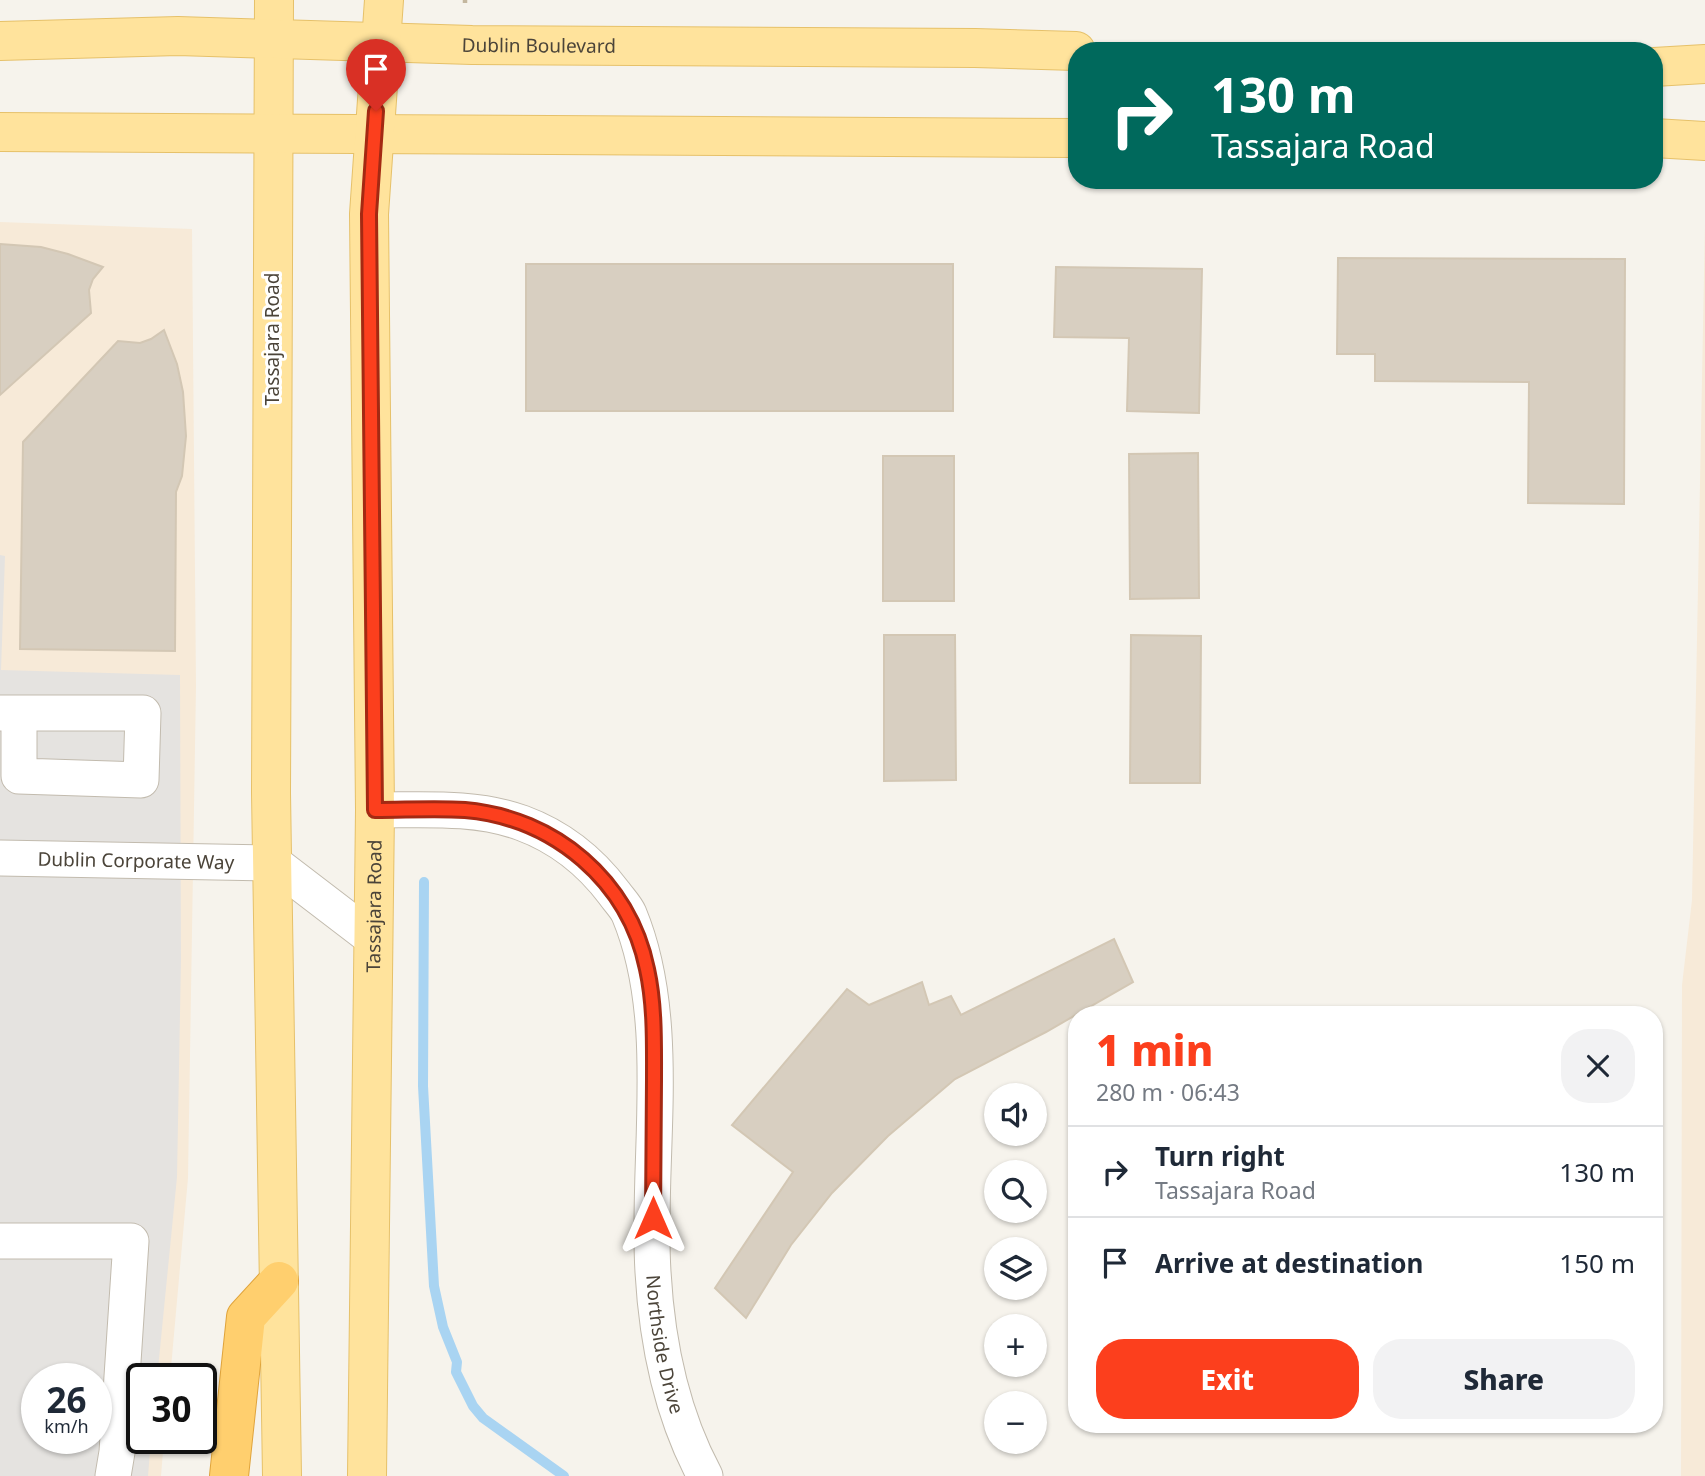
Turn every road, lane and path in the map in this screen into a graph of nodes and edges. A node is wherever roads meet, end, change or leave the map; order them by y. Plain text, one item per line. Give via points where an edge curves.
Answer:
1 (274, 0) edge
2 (384, 0) edge
3 (274, 39) junction
4 (0, 41) edge
5 (381, 42) junction
6 (1068, 51) edge
7 (1705, 64) edge
8 (1663, 66) edge
9 (0, 131) edge
10 (273, 134) junction
11 (375, 134) junction
12 (1068, 138) edge
13 (1663, 139) edge
14 (1705, 141) edge
15 (375, 810) junction
16 (0, 858) edge
17 (274, 863) junction
18 (372, 938) junction
19 (0, 1241) edge
20 (279, 1281) junction
21 (113, 1476) edge
22 (229, 1476) edge
23 (282, 1476) edge
24 (367, 1476) edge
25 (705, 1476) edge

1 - 3 main road, Tassajara Road
2 - 5 main road, Tassajara Road
3 - 4 main road, Dublin Boulevard via 178,36
3 - 5 main road, Dublin Boulevard
3 - 10 main road, Tassajara Road
5 - 6 main road, Dublin Boulevard
5 - 11 main road, Tassajara Road
7 - 8 main road
9 - 10 main road
10 - 11 main road
10 - 17 main road, Tassajara Road
11 - 12 main road
11 - 15 main road, Tassajara Road via 369,214
13 - 14 main road
15 - 18 main road, Tassajara Road
15 - 25 street, Northside Drive via 467,810 521,823 562,842 597,871 628,912 647,969 654,1033 653,1271 659,1335 671,1397
16 - 17 street, Dublin Corporate Way
17 - 18 street
17 - 20 main road, Tassajara Road
18 - 24 main road, Tassajara Road
19 - 21 street via 131,1241
20 - 22 highway via 246,1317
20 - 23 main road, Tassajara Road

